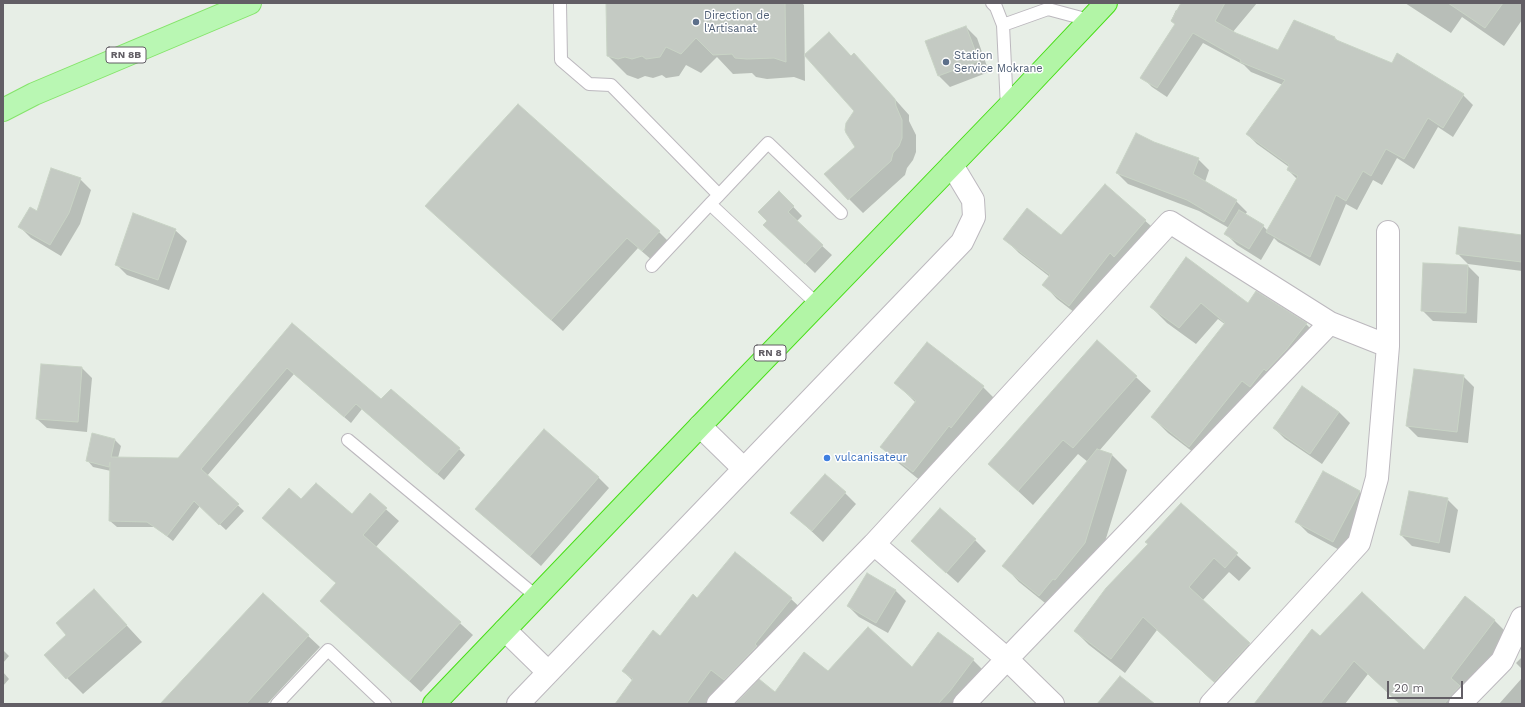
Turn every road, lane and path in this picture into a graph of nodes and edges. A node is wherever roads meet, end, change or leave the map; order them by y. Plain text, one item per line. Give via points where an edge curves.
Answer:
1 (250, 3) edge
2 (1106, 3) edge
3 (560, 4) dead end
4 (998, 4) edge
5 (1046, 6) edge
6 (1089, 20) junction
7 (1003, 25) junction
8 (1007, 108) junction
9 (3, 110) edge
10 (952, 164) junction
11 (718, 195) junction
12 (710, 204) junction
13 (841, 213) dead end
14 (1388, 232) dead end
15 (652, 266) dead end
16 (818, 304) junction
17 (1330, 323) junction
18 (1388, 346) junction
19 (700, 426) junction
20 (348, 440) dead end
21 (743, 468) junction
22 (874, 544) junction
23 (537, 597) junction
24 (1522, 618) edge
25 (505, 630) junction
26 (1007, 659) junction
27 (548, 672) junction
28 (277, 704) edge
29 (385, 704) edge
30 (434, 704) edge
31 (518, 704) edge
32 (718, 704) edge
33 (964, 704) edge
34 (1053, 704) edge
35 (1211, 704) edge
36 (1460, 704) edge

1 - 9 main road, RN 8B via 34,94
2 - 6 highway, RN 8
3 - 11 lane via 561,60 589,84 611,85
4 - 7 lane
5 - 6 lane
5 - 7 lane
6 - 8 highway, RN 8
7 - 8 lane
8 - 10 highway, RN 8
10 - 16 highway, RN 8
10 - 21 street via 973,200 974,217 962,242
11 - 12 lane
11 - 13 lane via 768,143
12 - 15 lane
12 - 16 lane
14 - 18 street
16 - 19 highway, RN 8
17 - 18 street
17 - 22 street via 1170,222
17 - 26 street
18 - 35 street via 1377,478 1359,543
19 - 21 street
19 - 23 highway, RN 8
20 - 23 lane
21 - 27 street
22 - 26 street
22 - 32 street
23 - 25 highway, RN 8
24 - 36 street via 1502,661
25 - 27 street
25 - 30 highway, RN 8
26 - 33 street
26 - 34 street
27 - 31 street
28 - 29 lane via 328,650

